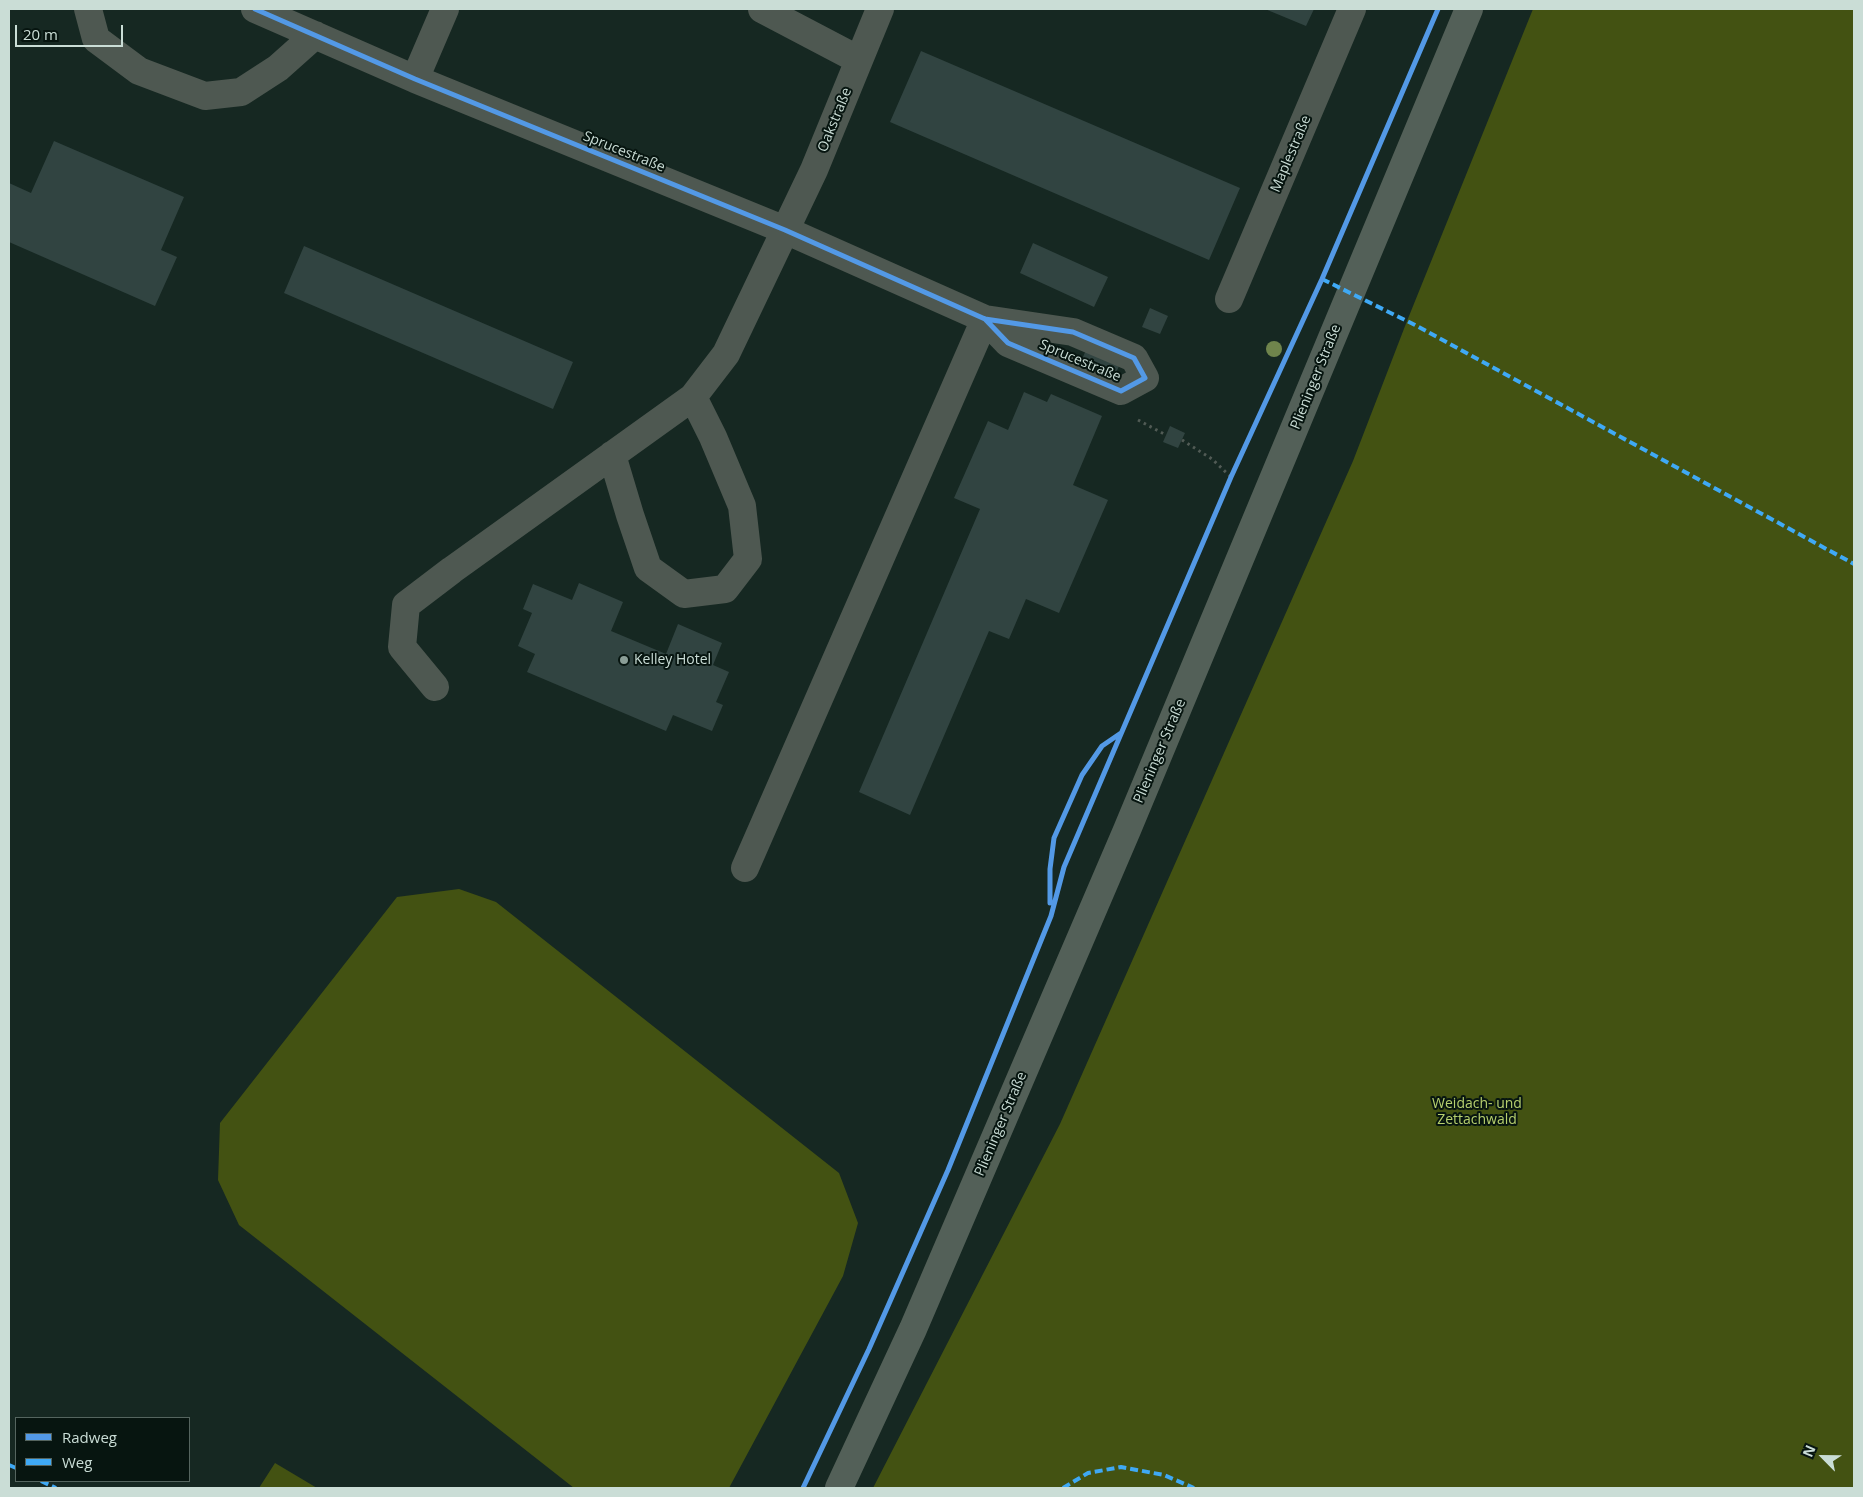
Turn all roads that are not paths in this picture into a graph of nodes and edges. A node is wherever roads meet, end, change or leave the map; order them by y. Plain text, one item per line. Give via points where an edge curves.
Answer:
1 (88, 9) edge
2 (255, 9) edge
3 (445, 9) edge
4 (762, 9) edge
5 (880, 9) edge
6 (1352, 9) edge
7 (1469, 9) edge
8 (315, 35) junction
9 (859, 60) junction
10 (415, 79) junction
11 (785, 230) junction
12 (1229, 300) dead end
13 (984, 318) junction
14 (693, 397) junction
15 (612, 455) junction
16 (435, 687) dead end
17 (746, 868) dead end
18 (839, 1488) edge

1 - 8 street via 96,39 125,61 140,71 205,96 242,92 278,68
2 - 8 street, Sprucestraße
3 - 10 street
4 - 9 street
5 - 9 street, Oakstraße
6 - 12 street, Maplestraße
7 - 18 main road, Plieninger Straße via 1127,830 913,1329
8 - 10 street, Sprucestraße
9 - 11 street, Oakstraße via 814,170
10 - 11 street, Sprucestraße
11 - 13 street, Sprucestraße
11 - 14 street, Oakstraße via 726,354
13 - 13 street, Sprucestraße via 1008,343 1121,391 1145,378 1134,358 1073,332
13 - 17 street
14 - 15 street, Oakstraße
14 - 15 street via 742,506 748,559 724,589 684,594 648,568
15 - 16 street, Oakstraße via 406,605 402,647

